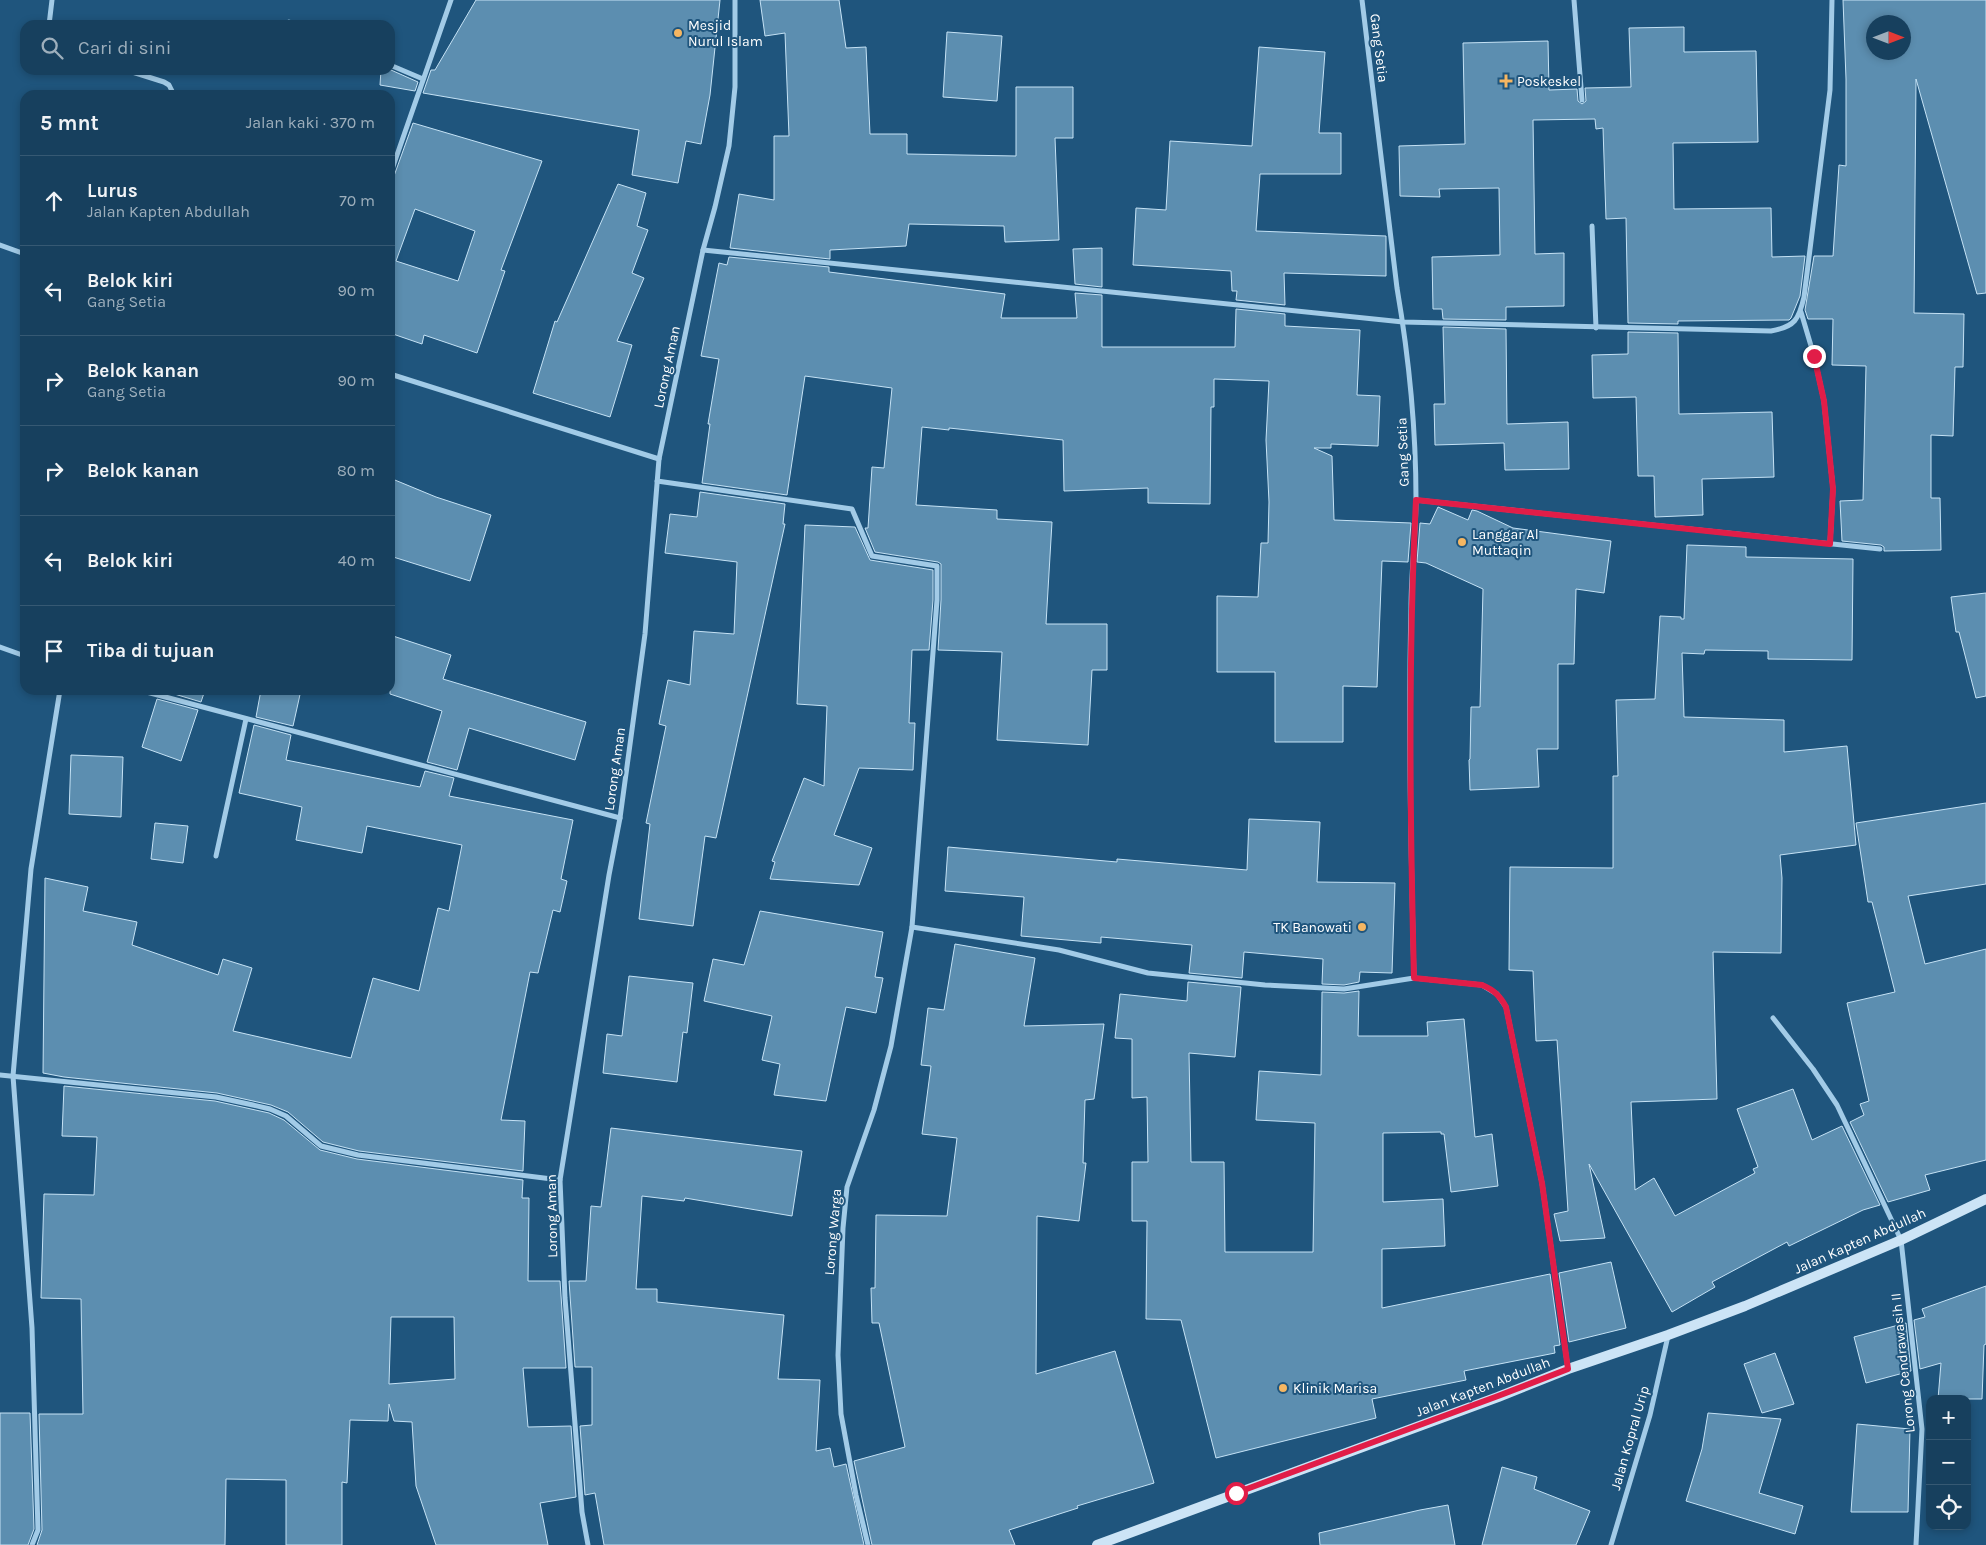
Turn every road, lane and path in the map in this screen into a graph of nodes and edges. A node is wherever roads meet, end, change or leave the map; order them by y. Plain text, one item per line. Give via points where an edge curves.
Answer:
1 (52, 0) edge
2 (451, 0) edge
3 (735, 0) edge
4 (1362, 0) edge
5 (1574, 0) edge
6 (1832, 0) edge
7 (50, 20) edge
8 (395, 67) edge
9 (147, 75) edge
10 (423, 79) junction
11 (172, 90) edge
12 (1582, 100) dead end
13 (395, 160) edge
14 (1592, 226) dead end
15 (0, 245) edge
16 (702, 250) junction
17 (20, 252) edge
18 (1801, 312) junction
19 (1403, 322) junction
20 (1596, 328) junction
21 (395, 376) edge
22 (659, 460) junction
23 (657, 481) junction
24 (1416, 500) junction
25 (1830, 544) junction
26 (1880, 549) dead end
27 (0, 647) edge
28 (20, 654) edge
29 (59, 695) edge
30 (158, 695) edge
31 (246, 718) junction
32 (620, 818) junction
33 (216, 856) dead end
34 (912, 926) junction
35 (1414, 978) junction
36 (1773, 1018) dead end
37 (0, 1075) edge
38 (13, 1076) junction
39 (560, 1180) junction
40 (1986, 1199) edge
41 (1901, 1240) junction
42 (1668, 1335) junction
43 (1568, 1369) junction
44 (32, 1545) edge
45 (588, 1545) edge
46 (868, 1545) edge
47 (1097, 1545) edge
48 (1611, 1545) edge
49 (1916, 1545) edge

1 - 7 street
2 - 10 street
3 - 16 street, Lorong Aman via 735,87 729,146
4 - 19 street, Gang Setia
5 - 12 street
6 - 18 street via 1830,90
8 - 10 street
9 - 11 street via 169,85
10 - 13 street
14 - 20 street
15 - 17 street
16 - 19 street
16 - 22 street, Lorong Aman
18 - 20 street via 1792,324 1771,331
18 - 25 street via 1824,401 1833,489
19 - 20 street
19 - 24 street, Gang Setia via 1415,432
21 - 22 street
22 - 23 street, Lorong Aman
23 - 32 street, Lorong Aman via 645,634
23 - 34 street, Lorong Warga via 852,509 872,556 937,566
24 - 25 street
24 - 35 street, Gang Setia via 1410,636
25 - 26 street
27 - 28 street
29 - 38 street via 31,870
30 - 31 street
31 - 32 street
31 - 33 street
32 - 39 street, Lorong Aman
34 - 35 street via 1059,950 1148,973 1344,989
34 - 46 street, Lorong Warga via 891,1046 874,1110 847,1187 843,1228 838,1355 841,1414
35 - 43 street via 1482,985 1498,994 1506,1007 1542,1183
36 - 41 street, Lorong Cendrawasih II via 1837,1105
37 - 38 street
38 - 39 street via 216,1097 270,1109 286,1116 327,1149
38 - 44 street via 32,1328 38,1530
39 - 45 street, Lorong Aman via 582,1512
40 - 41 main road, Jalan Kapten Abdullah
41 - 42 main road, Jalan Kapten Abdullah
41 - 49 street, Lorong Cendrawasih II via 1922,1429
42 - 43 main road, Jalan Kapten Abdullah
42 - 48 street, Jalan Kopral Urip via 1650,1415
43 - 47 main road, Jalan Kapten Abdullah

